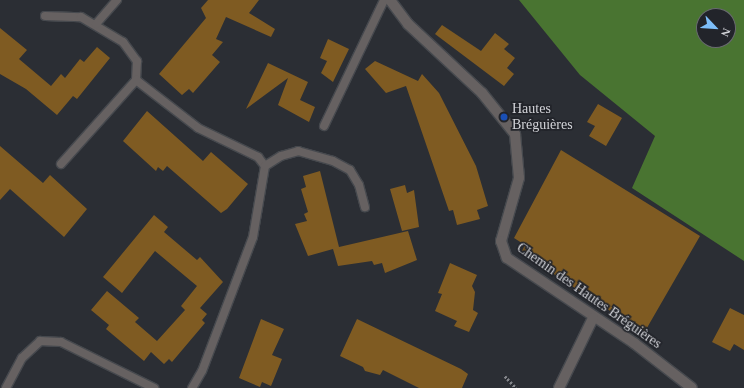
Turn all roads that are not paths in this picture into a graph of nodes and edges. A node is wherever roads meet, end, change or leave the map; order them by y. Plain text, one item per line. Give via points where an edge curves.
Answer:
1 (117, 0) edge
2 (384, 0) edge
3 (390, 0) edge
4 (45, 16) dead end
5 (96, 24) junction
6 (136, 80) junction
7 (324, 126) dead end
8 (61, 164) dead end
9 (265, 166) junction
10 (365, 207) dead end
11 (593, 318) junction
12 (6, 388) edge
13 (154, 388) edge
14 (192, 388) edge
15 (559, 388) edge
16 (692, 388) edge

1 - 5 lane
2 - 7 lane
3 - 11 street, Chemin des Hautes Bréguières via 408,24 504,117 515,134 519,178 503,225 502,250 517,266
4 - 5 lane via 81,17
5 - 6 lane via 123,42 137,61
6 - 8 lane
6 - 9 lane via 198,128 258,157
9 - 10 lane via 281,156 298,151 333,161 350,170 359,185
9 - 14 lane via 253,237 202,371
11 - 15 street
11 - 16 street, Chemin des Hautes Bréguières via 634,343
12 - 13 lane via 22,358 40,341 61,342

